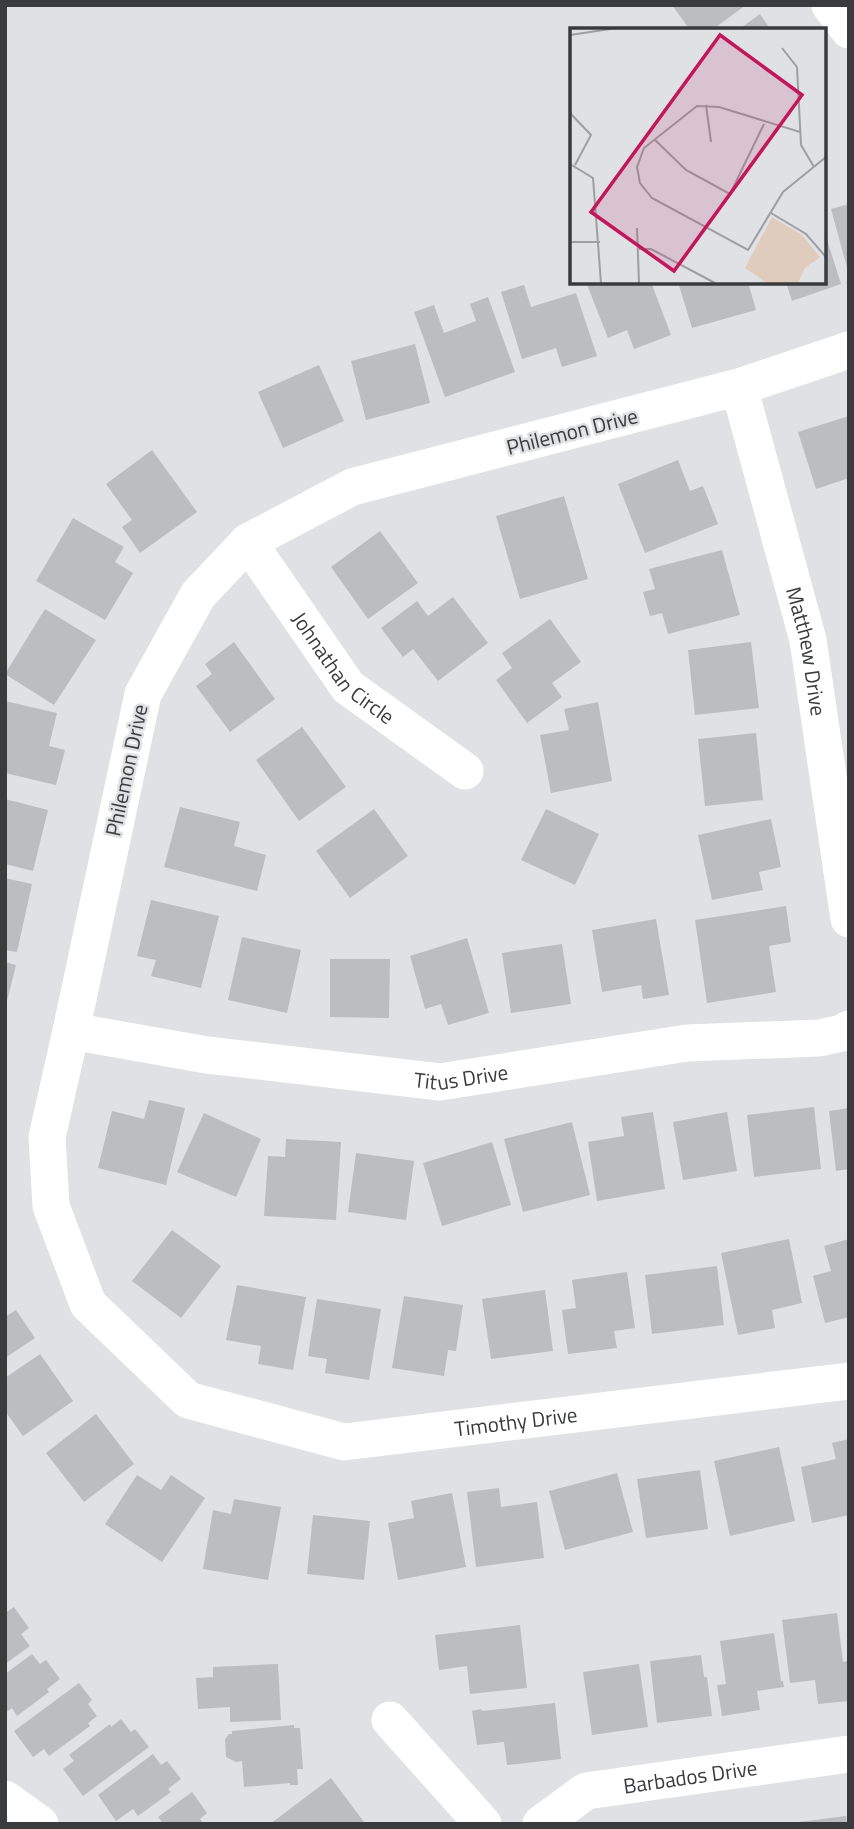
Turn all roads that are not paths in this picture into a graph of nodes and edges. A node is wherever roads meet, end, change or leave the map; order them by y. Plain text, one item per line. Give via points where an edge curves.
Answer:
1 (830, 5) edge
2 (849, 30) edge
3 (849, 350) edge
4 (739, 387) junction
5 (247, 542) junction
6 (465, 771) dead end
7 (849, 919) edge
8 (849, 1029) edge
9 (71, 1031) junction
10 (849, 1381) edge
11 (188, 1400) joint
12 (390, 1720) dead end
13 (849, 1754) edge
14 (5, 1799) edge
15 (40, 1824) edge
16 (483, 1824) edge
17 (541, 1824) edge

1 - 2 street
3 - 4 street, Philemon Drive
4 - 5 street, Philemon Drive via 352,487
4 - 7 street, Matthew Drive via 808,640
5 - 6 street, Johnathan Circle via 348,687
5 - 9 street, Philemon Drive via 198,595 143,694
8 - 9 street, Titus Drive via 819,1038 687,1043 440,1082 207,1055
9 - 11 street, Philemon Drive via 47,1137 51,1206 88,1304
10 - 11 street, Timothy Drive via 344,1442
12 - 16 street
13 - 17 street, Barbados Drive via 586,1791
14 - 15 street

